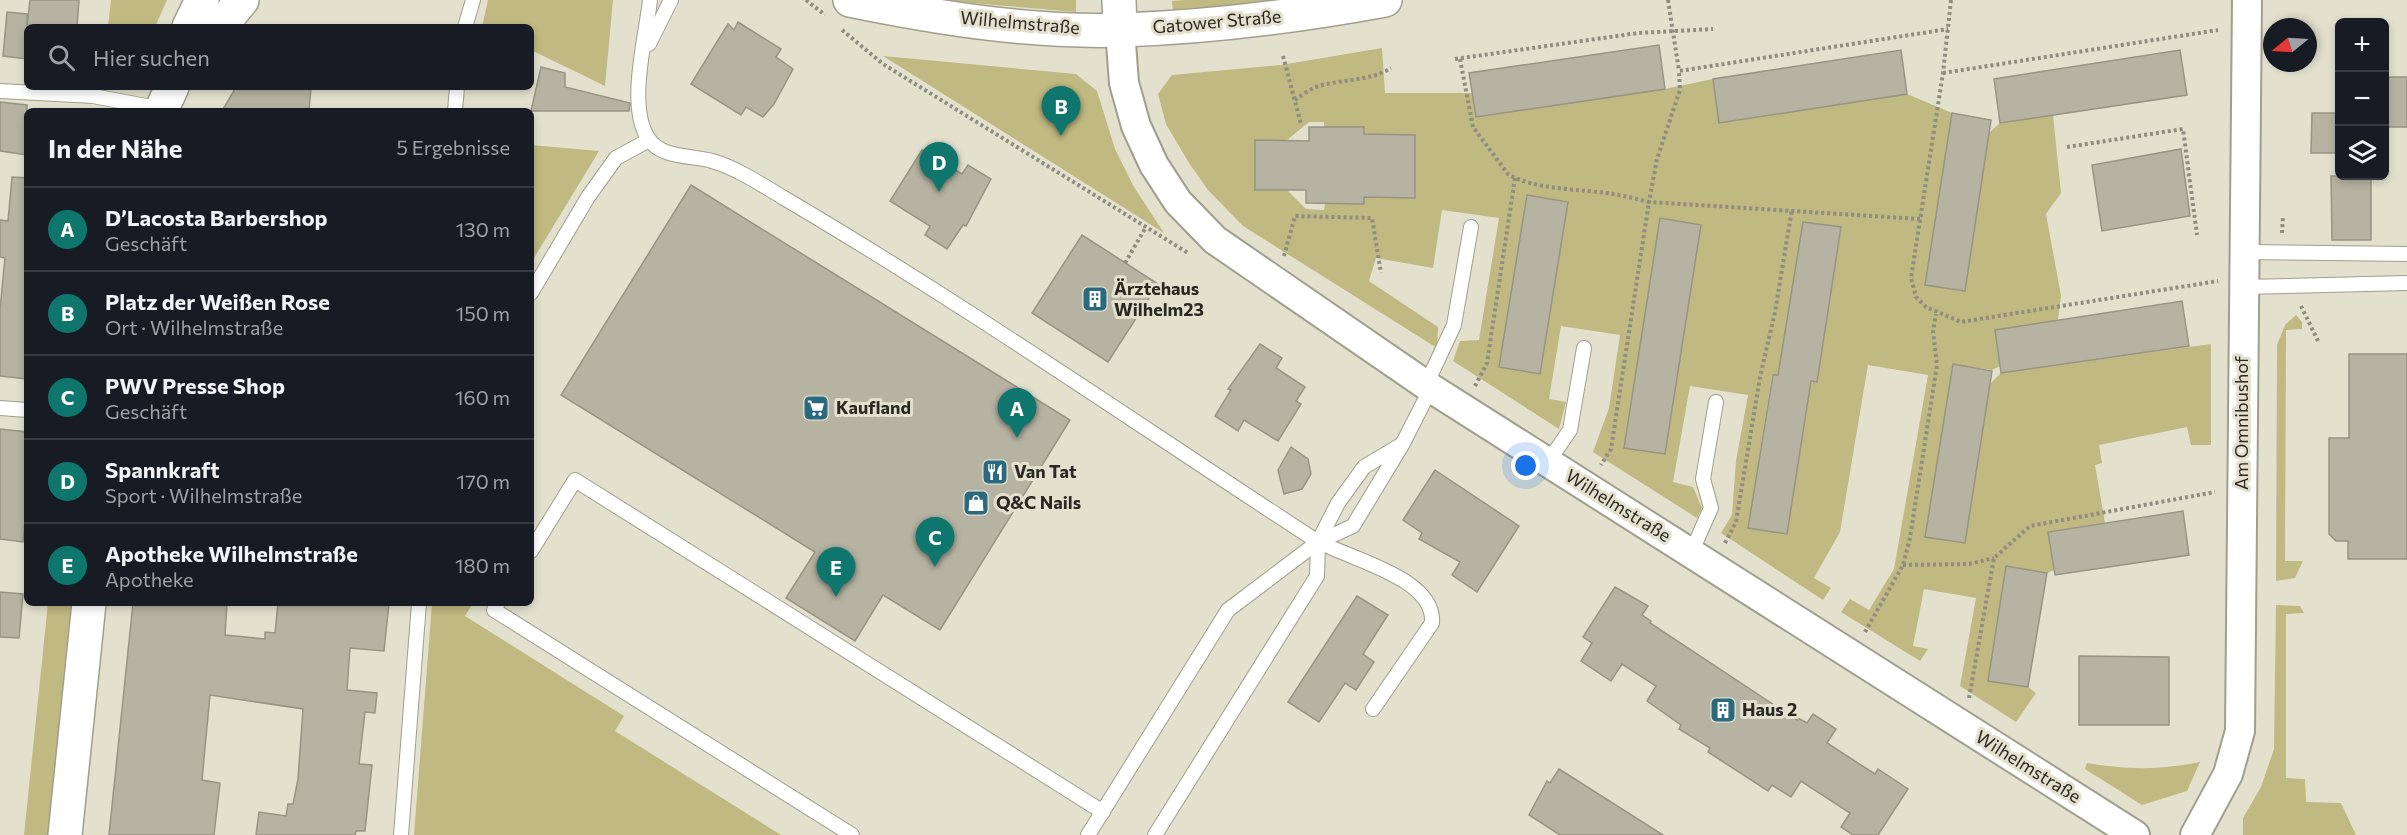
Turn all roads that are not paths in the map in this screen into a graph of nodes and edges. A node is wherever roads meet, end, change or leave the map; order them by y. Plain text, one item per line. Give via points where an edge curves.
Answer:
1 (202, 0) edge
2 (242, 0) edge
3 (473, 0) edge
4 (650, 0) edge
5 (671, 0) edge
6 (850, 0) edge
7 (1385, 0) edge
8 (2247, 0) edge
9 (887, 4) edge
10 (1119, 15) edge
11 (190, 24) edge
12 (222, 24) edge
13 (466, 24) edge
14 (644, 54) junction
15 (457, 90) edge
16 (0, 91) edge
17 (165, 102) edge
18 (455, 108) edge
19 (649, 140) junction
20 (1471, 227) dead end
21 (2243, 252) junction
22 (2407, 254) edge
23 (2407, 283) edge
24 (2230, 284) junction
25 (534, 288) edge
26 (1584, 348) dead end
27 (1428, 386) junction
28 (1716, 402) dead end
29 (0, 408) edge
30 (24, 410) edge
31 (1402, 444) junction
32 (1548, 462) junction
33 (1318, 542) junction
34 (534, 545) edge
35 (1690, 553) junction
36 (89, 606) edge
37 (418, 606) edge
38 (496, 606) edge
39 (1372, 709) dead end
40 (1103, 812) junction
41 (65, 835) edge
42 (401, 835) edge
43 (852, 835) edge
44 (1088, 835) edge
45 (1155, 835) edge
46 (2135, 835) edge
47 (2195, 835) edge

1 - 11 main road
2 - 12 main road
3 - 13 lane
4 - 14 lane
5 - 14 lane
6 - 9 main road, Wilhelmstraße
7 - 10 main road, Gatower Straße via 1277,18
8 - 21 street, Am Omnibushof
9 - 10 main road, Wilhelmstraße via 1002,24
10 - 27 street, Wilhelmstraße via 1124,83 1136,126 1154,165 1178,202 1215,240
14 - 19 lane via 638,98 641,122
15 - 18 lane
16 - 17 lane
19 - 25 lane via 616,158
19 - 33 lane via 665,152 726,165 785,199 961,307
20 - 27 lane via 1454,325
21 - 22 lane
21 - 24 street, Am Omnibushof
23 - 24 lane
24 - 47 street, Am Omnibushof via 2240,731 2228,774
26 - 32 lane via 1570,430
27 - 31 lane
27 - 32 street, Wilhelmstraße
28 - 35 lane via 1703,479 1711,508
29 - 30 lane
31 - 33 lane via 1364,467 1338,503
31 - 33 lane via 1353,526
32 - 35 street, Wilhelmstraße
33 - 39 lane via 1395,574 1429,601 1433,611 1432,623
33 - 40 lane via 1228,610
33 - 45 lane via 1317,576
34 - 40 lane via 575,480
35 - 46 street, Wilhelmstraße
36 - 41 main road
37 - 42 lane
38 - 43 lane via 494,610
40 - 44 lane

